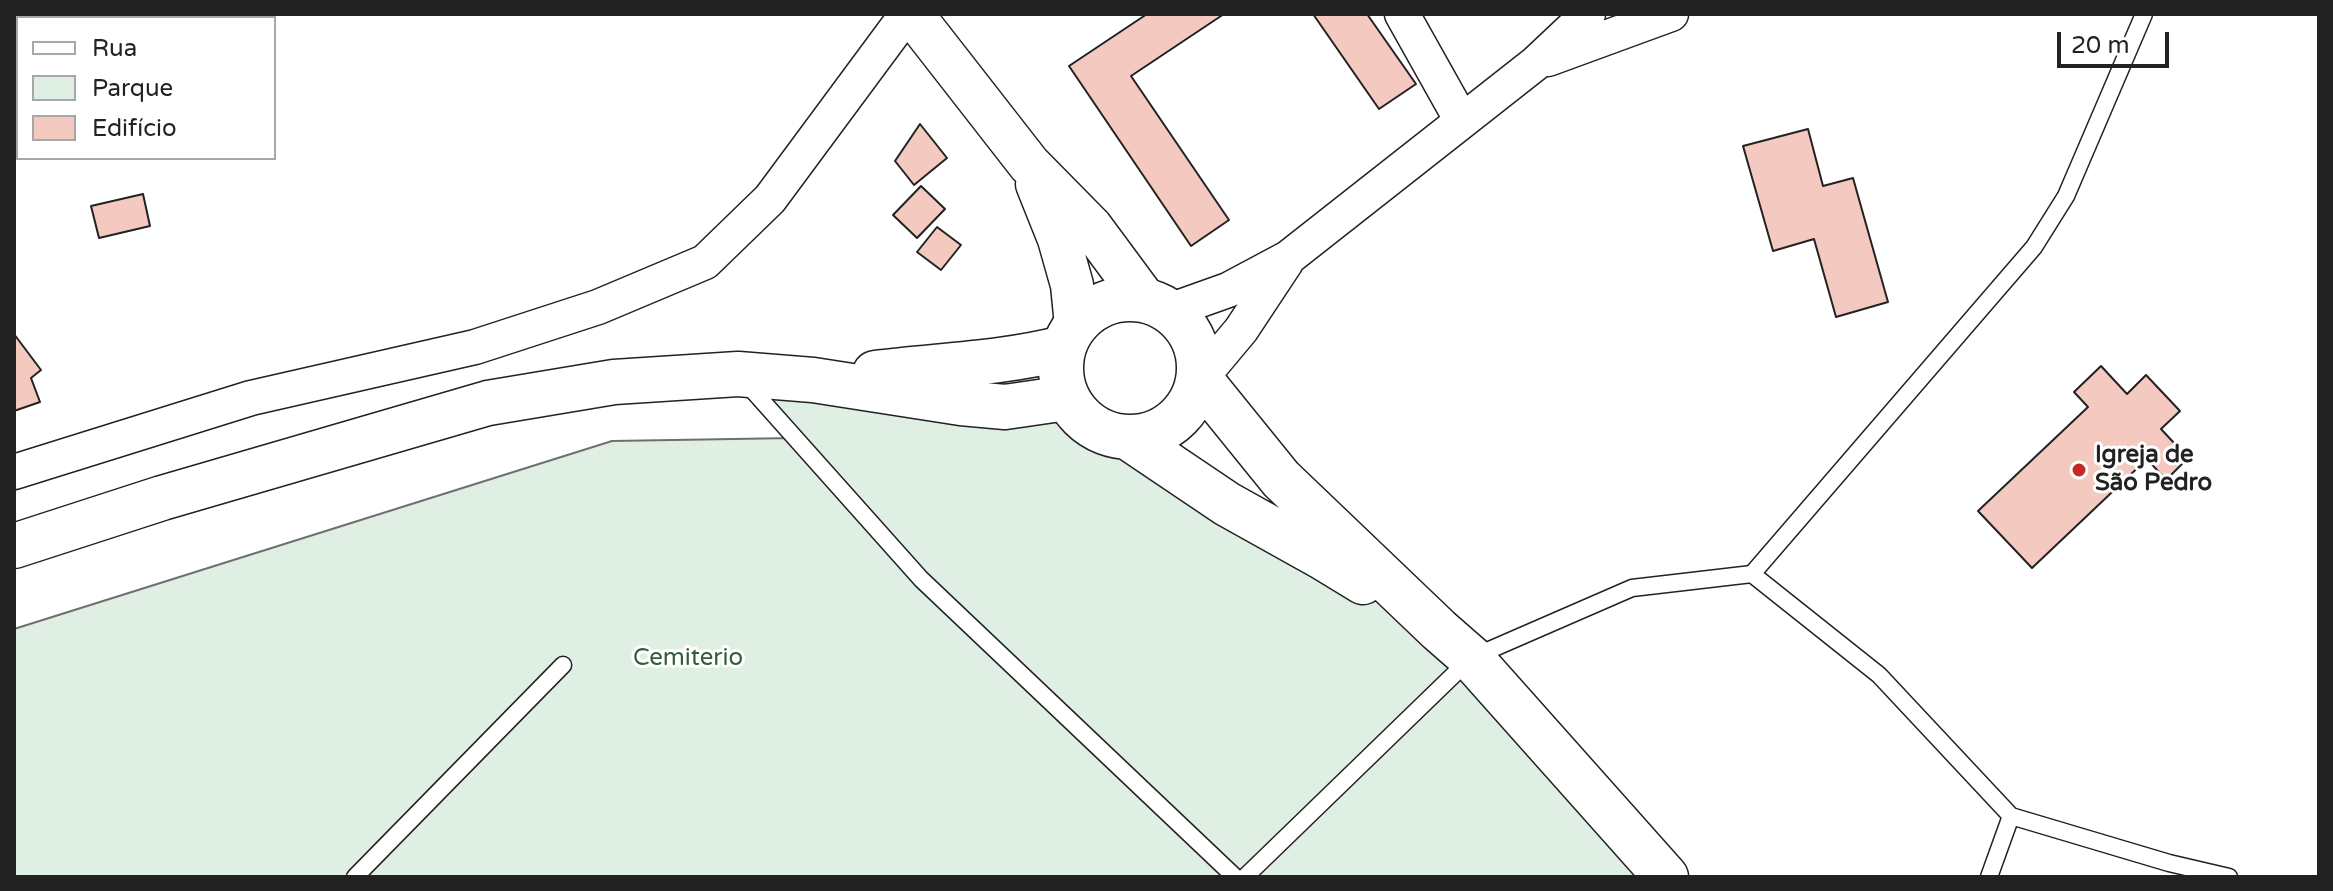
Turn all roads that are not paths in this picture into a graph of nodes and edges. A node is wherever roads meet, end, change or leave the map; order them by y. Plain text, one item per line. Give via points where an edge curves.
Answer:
1 (909, 14) edge
2 (1402, 14) edge
3 (1588, 14) edge
4 (1671, 14) edge
5 (2144, 14) edge
6 (1536, 63) junction
7 (1462, 121) junction
8 (1029, 164) junction
9 (1288, 258) junction
10 (1157, 305) junction
11 (1070, 336) junction
12 (738, 374) junction
13 (1200, 379) junction
14 (813, 380) junction
15 (1067, 398) junction
16 (1129, 438) junction
17 (14, 472) edge
18 (14, 546) edge
19 (1752, 574) junction
20 (1455, 644) junction
21 (563, 665) dead end
22 (2011, 816) junction
23 (355, 877) edge
24 (1235, 877) edge
25 (1245, 877) edge
26 (1666, 877) edge
27 (1989, 877) edge
28 (2229, 877) edge

1 - 8 street
1 - 17 street via 770,199 705,262 598,307 475,347 251,398
2 - 7 street
3 - 6 street
4 - 6 street
5 - 19 lane via 2066,196 2034,247
6 - 7 street
7 - 9 street
8 - 10 street
8 - 11 street via 1072,285
9 - 10 street via 1228,290
9 - 13 street via 1241,330
10 - 11 main road via 1126,299 1107,303 1090,312
10 - 13 main road via 1188,329 1198,353
11 - 14 main road via 1029,356
11 - 15 main road via 1061,373
12 - 14 main road
12 - 18 main road via 614,382 488,403
12 - 24 lane via 921,579
13 - 16 main road via 1192,403 1176,422 1154,434
13 - 20 main road via 1281,479
14 - 15 main road via 1005,407
15 - 16 main road via 1093,426
16 - 20 main road
19 - 20 lane via 1632,588
19 - 22 lane via 1879,675
20 - 25 lane
20 - 26 main road
21 - 23 lane
22 - 27 lane
22 - 28 lane

